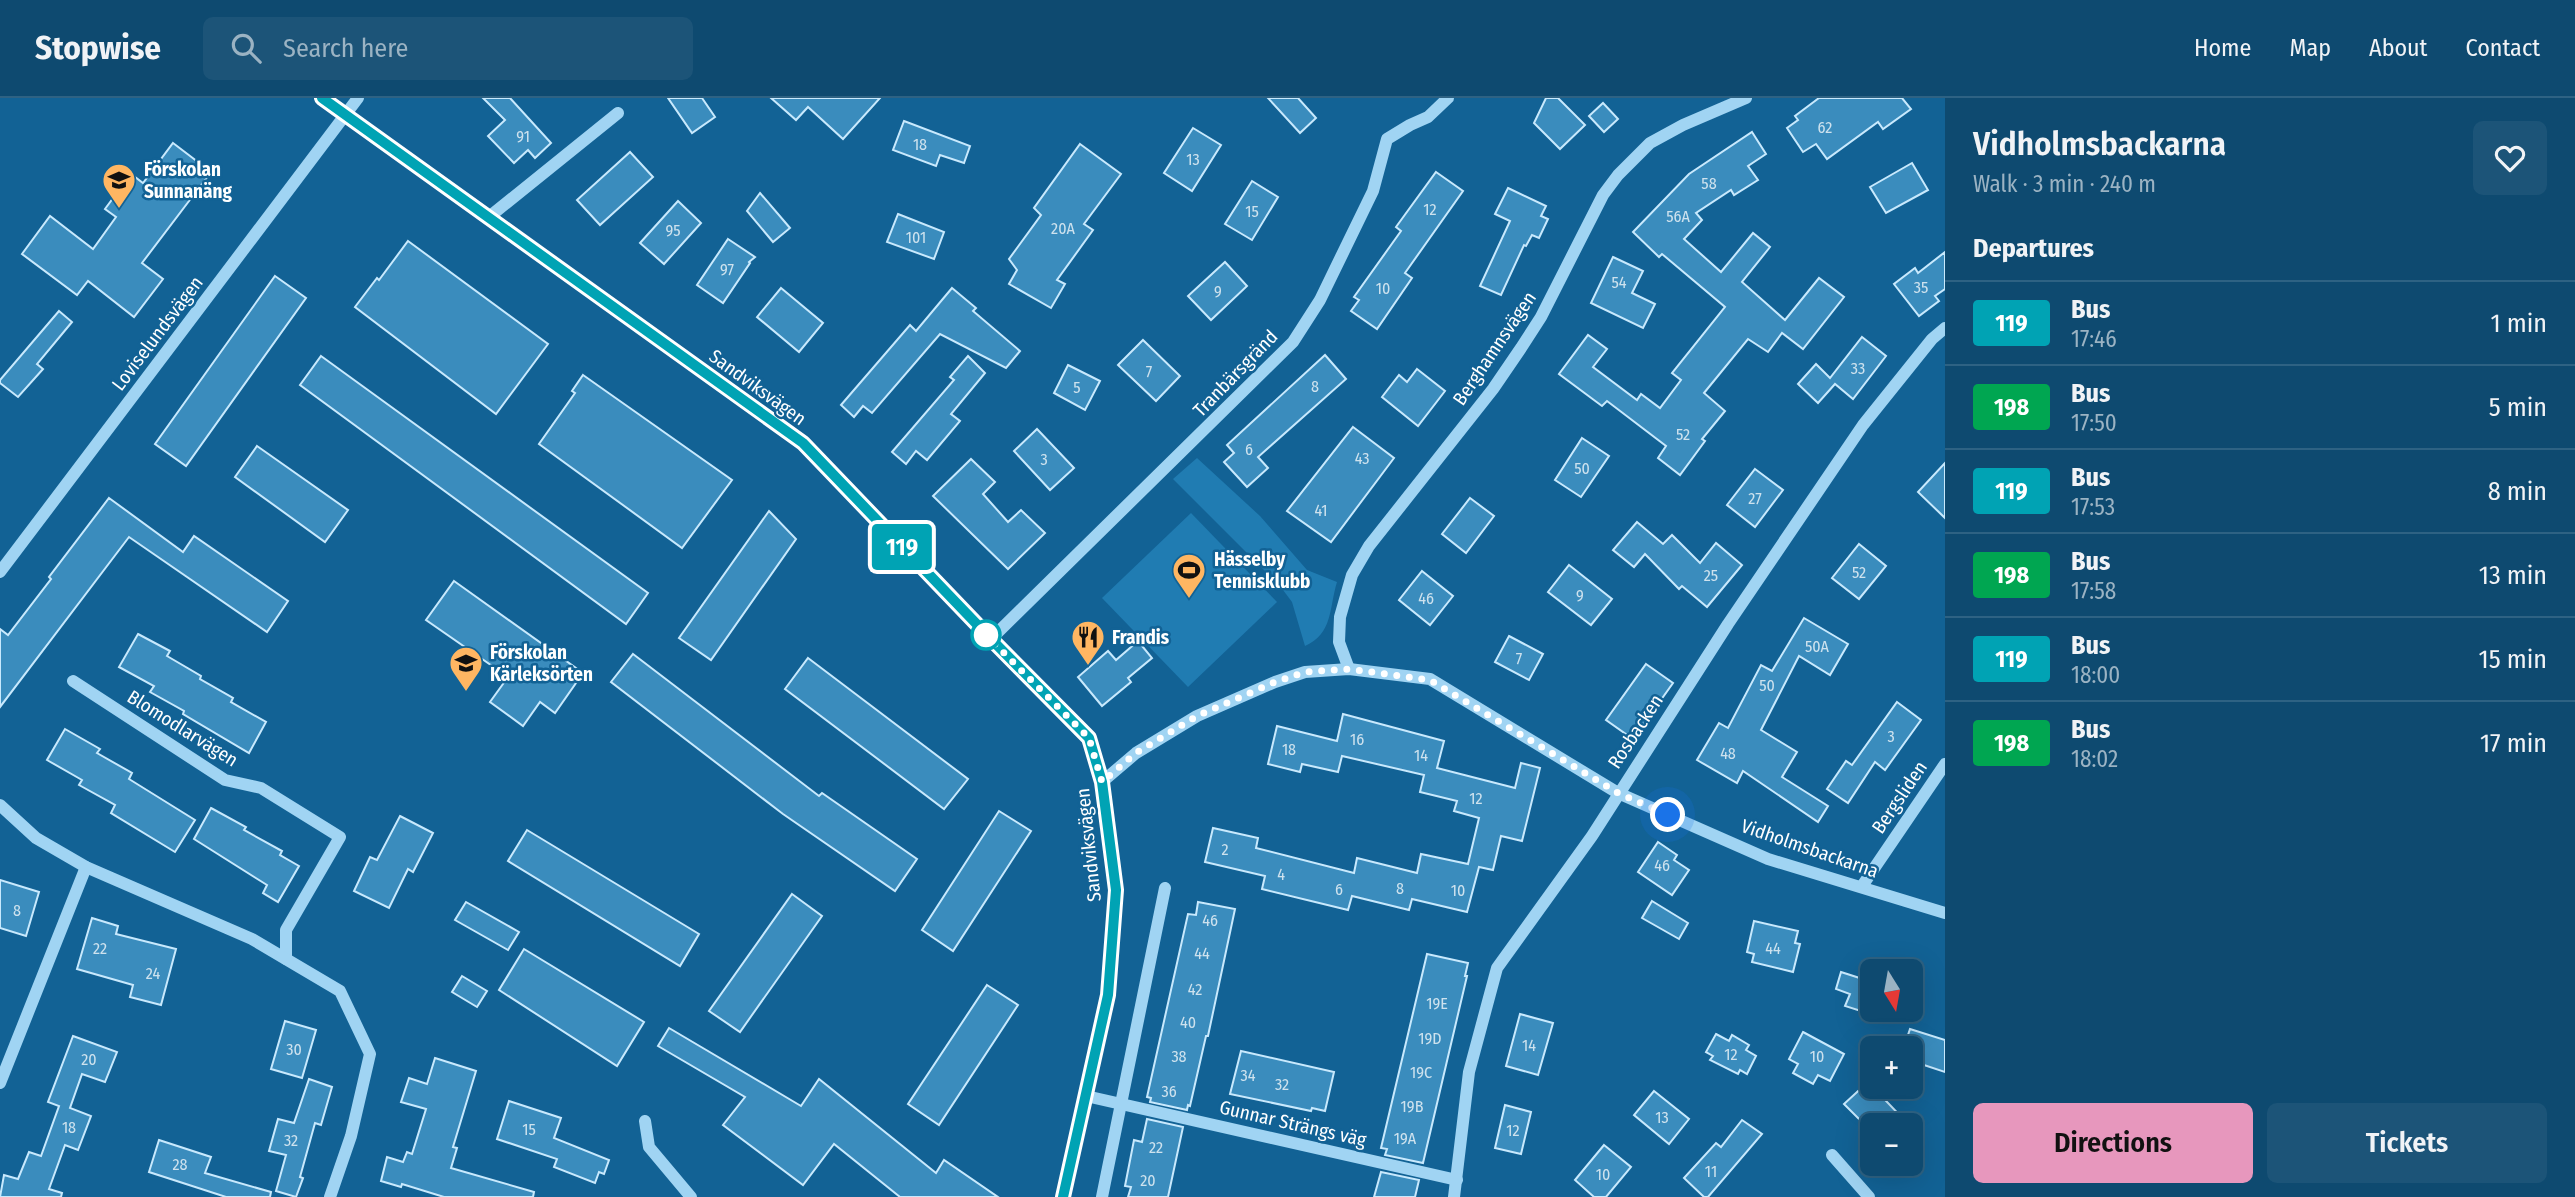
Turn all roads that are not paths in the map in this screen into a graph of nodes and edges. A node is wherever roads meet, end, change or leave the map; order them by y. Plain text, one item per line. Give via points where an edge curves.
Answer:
1 (322, 98) edge
2 (358, 98) edge
3 (1448, 98) edge
4 (1746, 98) edge
5 (618, 113) dead end
6 (346, 116) junction
7 (489, 217) junction
8 (1945, 328) edge
9 (0, 572) edge
10 (991, 639) junction
11 (1349, 669) junction
12 (73, 681) dead end
13 (1945, 764) edge
14 (1102, 782) junction
15 (1618, 793) junction
16 (0, 804) edge
17 (86, 867) junction
18 (1862, 887) junction
19 (1165, 888) dead end
20 (1945, 913) edge
21 (286, 959) junction
22 (0, 1083) edge
23 (1086, 1096) junction
24 (1121, 1104) junction
25 (645, 1121) dead end
26 (1832, 1155) dead end
27 (1457, 1180) junction
28 (330, 1197) edge
29 (691, 1197) edge
30 (1063, 1197) edge
31 (1102, 1197) edge
32 (1454, 1197) edge
33 (1868, 1197) edge

1 - 6 street, Sandviksvägen
2 - 6 street, Loviselundsvägen
3 - 10 street, Tranbärsgränd via 1428,117 1387,139 1373,191 1320,300 1293,342
4 - 11 street, Berghamnsvägen via 1650,143 1603,195 1521,348 1369,546 1352,575 1339,617 1339,642
5 - 7 street
6 - 7 street, Sandviksvägen
6 - 9 street, Loviselundsvägen
7 - 10 street, Sandviksvägen via 803,443
8 - 15 street, Rosbacken via 1863,425
10 - 14 street, Sandviksvägen via 1089,738
11 - 14 street, Vidholmsbackarna via 1305,672 1197,716 1136,753
11 - 15 street, Vidholmsbackarna via 1430,680
12 - 21 street, Blomodlarvägen via 225,780 261,788 340,837 286,930
13 - 18 street, Bergsliden
14 - 23 street, Sandviksvägen via 1116,890 1108,995
15 - 18 street, Vidholmsbackarna via 1768,859
15 - 27 street, Rosbacken via 1497,968 1469,1072
16 - 17 street via 36,838
17 - 21 street via 252,939
17 - 22 street
18 - 20 street, Vidholmsbackarna
19 - 24 street
21 - 28 street via 340,991 370,1054 351,1136
23 - 24 street, Gunnar Strängs väg
23 - 30 street, Sandviksvägen
24 - 27 street, Gunnar Strängs väg
24 - 31 street
25 - 29 street via 649,1147
26 - 33 street
27 - 32 street, Rosbacken

